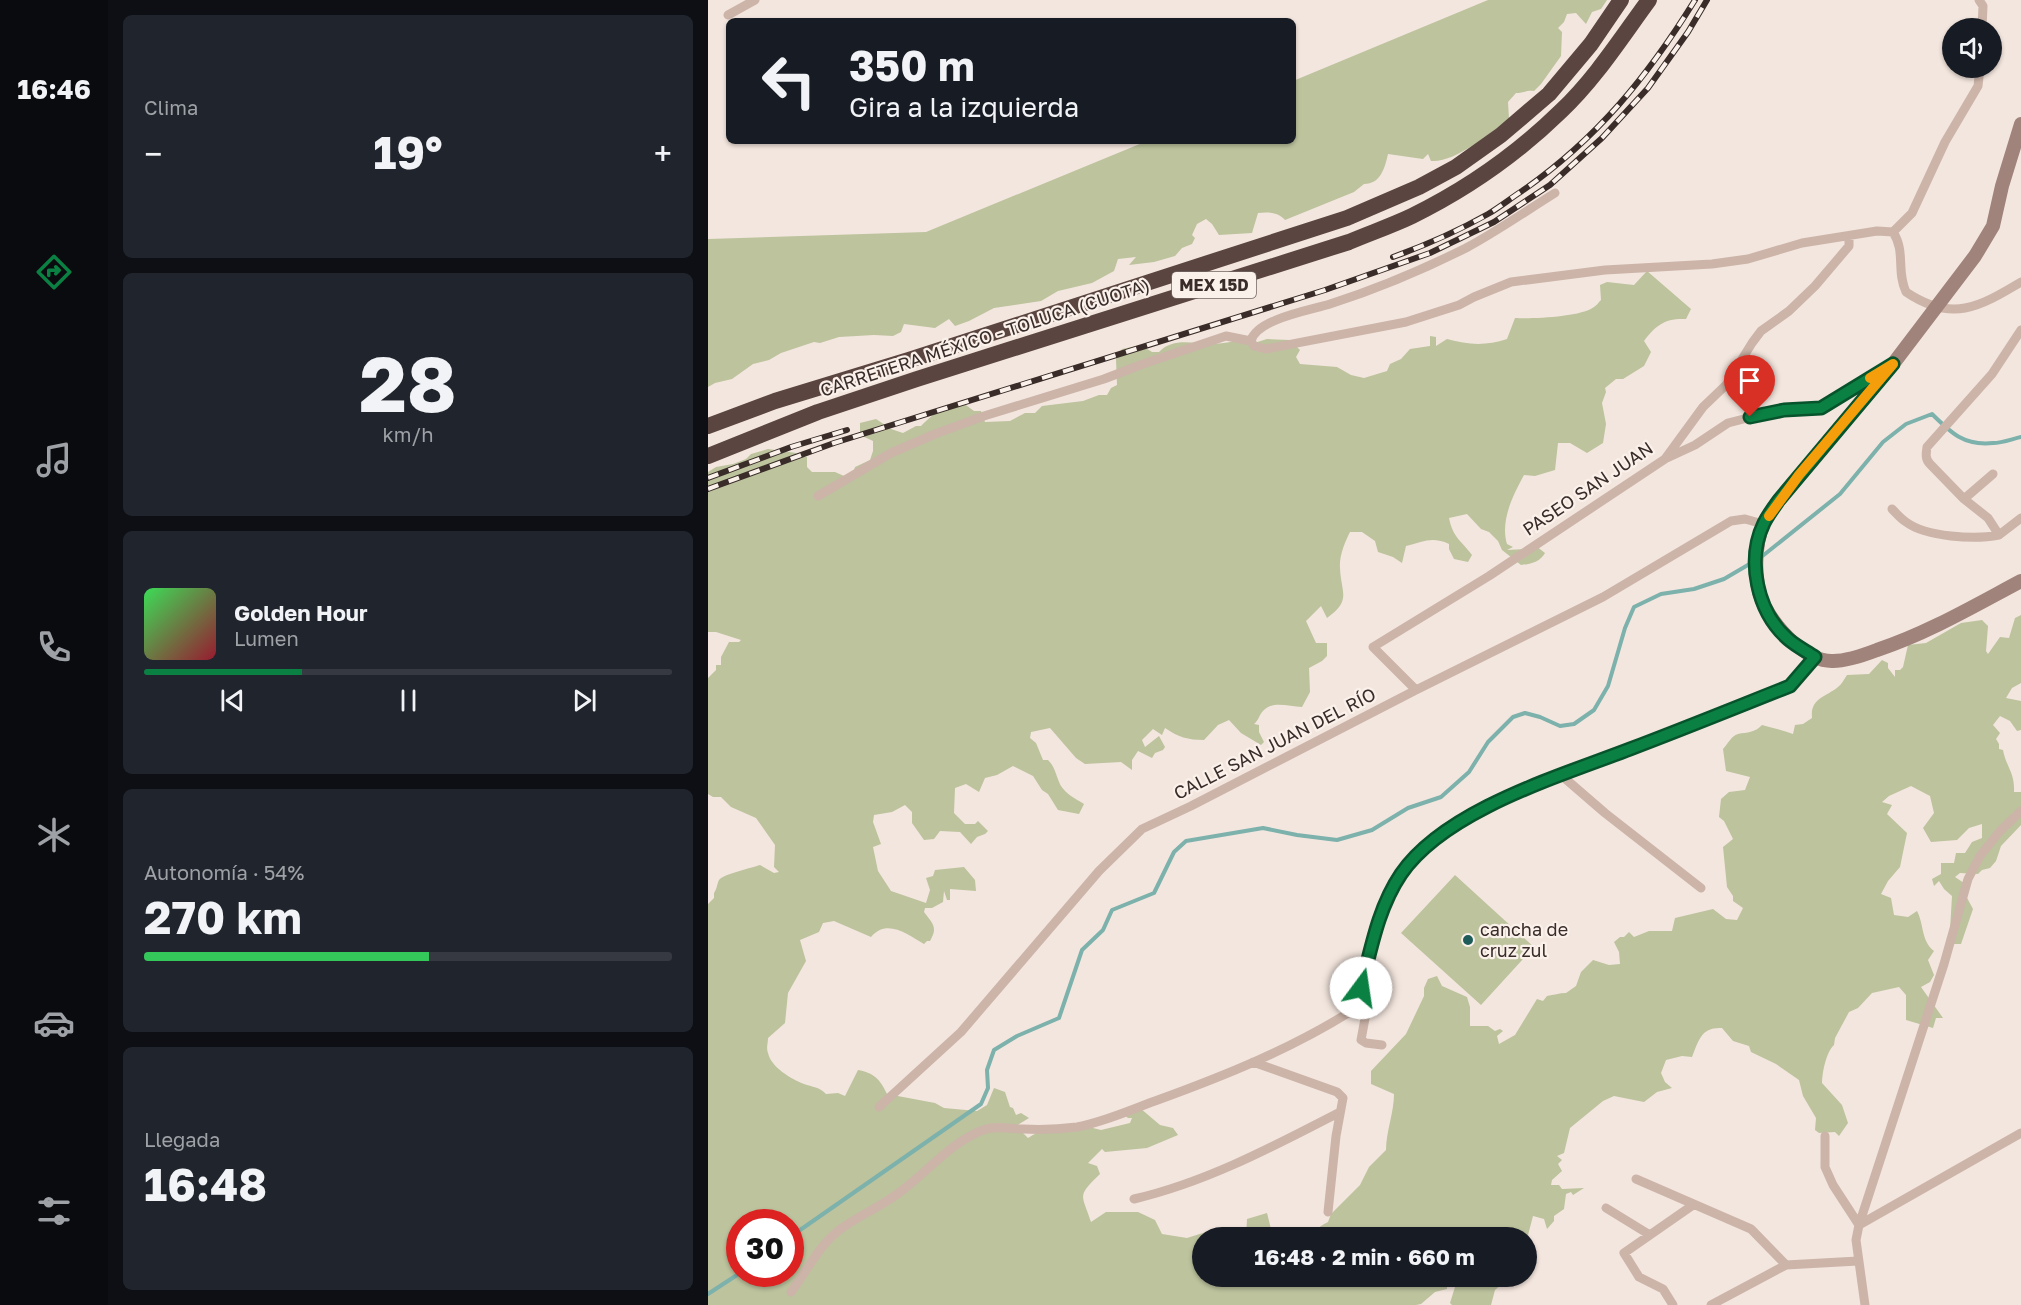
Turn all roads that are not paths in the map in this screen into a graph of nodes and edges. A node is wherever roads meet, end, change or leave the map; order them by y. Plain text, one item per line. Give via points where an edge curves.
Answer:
1 (755, 0) edge
2 (1622, 0) edge
3 (1649, 0) edge
4 (1979, 0) edge
5 (728, 15) dead end
6 (1982, 18) edge
7 (1979, 78) edge
8 (2021, 124) edge
9 (1555, 193) dead end
10 (1893, 232) junction
11 (1849, 236) junction
12 (2021, 282) edge
13 (1935, 307) junction
14 (2021, 330) edge
15 (1251, 341) junction
16 (1893, 364) junction
17 (708, 426) edge
18 (708, 456) edge
19 (1665, 459) junction
20 (1993, 474) dead end
21 (818, 496) dead end
22 (1964, 499) junction
23 (1892, 509) dead end
24 (2021, 518) edge
25 (1763, 524) junction
26 (1999, 535) junction
27 (2021, 582) edge
28 (1815, 657) junction
29 (1416, 690) junction
30 (1561, 775) junction
31 (2021, 811) edge
32 (1701, 888) dead end
33 (1356, 1008) junction
34 (1382, 1045) dead end
35 (1253, 1062) junction
36 (879, 1107) dead end
37 (1340, 1112) junction
38 (2021, 1133) edge
39 (1825, 1136) dead end
40 (1636, 1179) dead end
41 (1134, 1199) dead end
42 (1694, 1205) junction
43 (1606, 1208) dead end
44 (1328, 1212) dead end
45 (1859, 1225) junction
46 (1650, 1235) junction
47 (1858, 1261) junction
48 (1786, 1265) junction
49 (791, 1292) dead end
50 (1673, 1305) edge
51 (1712, 1305) edge
52 (1865, 1305) edge

1 - 5 street
2 - 17 highway, CARRETERA MÉXICO - TOLUCA (CUOTA) / MEX 15D via 1549,94 1501,135 1419,187 1347,218 775,401
3 - 18 highway, CARRETERA MÉXICO - TOLUCA (CUOTA) / MEX 15D via 1604,62 1555,117 1494,168 1411,216 1349,242 818,412
4 - 6 street
7 - 10 street via 1912,213
8 - 13 street via 1993,226
9 - 15 street via 1467,247 1426,267 1368,291 1272,320 1252,335
10 - 11 street
10 - 13 street via 1900,243 1906,292
11 - 15 street via 1712,264 1605,270 1511,282 1406,322 1266,349
11 - 19 street, PASEO SAN JUAN via 1849,246 1815,286 1761,331 1726,385 1703,407
12 - 13 street via 1969,308
13 - 16 street
14 - 22 street via 1992,374 1927,447 1927,461
15 - 21 street via 1226,336 984,416 891,453
16 - 19 street via 1821,408 1772,412 1728,423
16 - 25 street
19 - 29 street, PASEO SAN JUAN via 1489,576 1373,646
20 - 22 street
22 - 26 street via 1988,518
23 - 26 street via 1919,530 1982,539
24 - 26 street
25 - 28 street via 1756,552 1762,602 1788,639
25 - 29 street, CALLE SAN JUAN DEL RÍO via 1745,519 1731,521 1603,597
27 - 28 street via 1903,641 1856,658 1832,662
28 - 30 street via 1790,686
29 - 36 street, CALLE SAN JUAN DEL RÍO via 1142,830 1099,871 961,1032
30 - 32 street
30 - 33 street via 1475,813 1416,856 1401,874 1379,915
31 - 45 street via 1980,856 1968,879 1941,975
33 - 34 street via 1366,1013 1360,1040
33 - 35 street via 1307,1038
35 - 37 street via 1337,1092 1343,1098
35 - 49 street via 1183,1091 1078,1126 1026,1130 999,1127 972,1134 897,1194 838,1231
37 - 41 street via 1239,1163
37 - 44 street
38 - 45 street
39 - 45 street via 1825,1167
40 - 42 street
42 - 46 street
42 - 48 street via 1751,1229
43 - 46 street
45 - 47 street
46 - 50 street via 1623,1253 1639,1277 1663,1288
47 - 48 street
47 - 52 street
48 - 51 street

